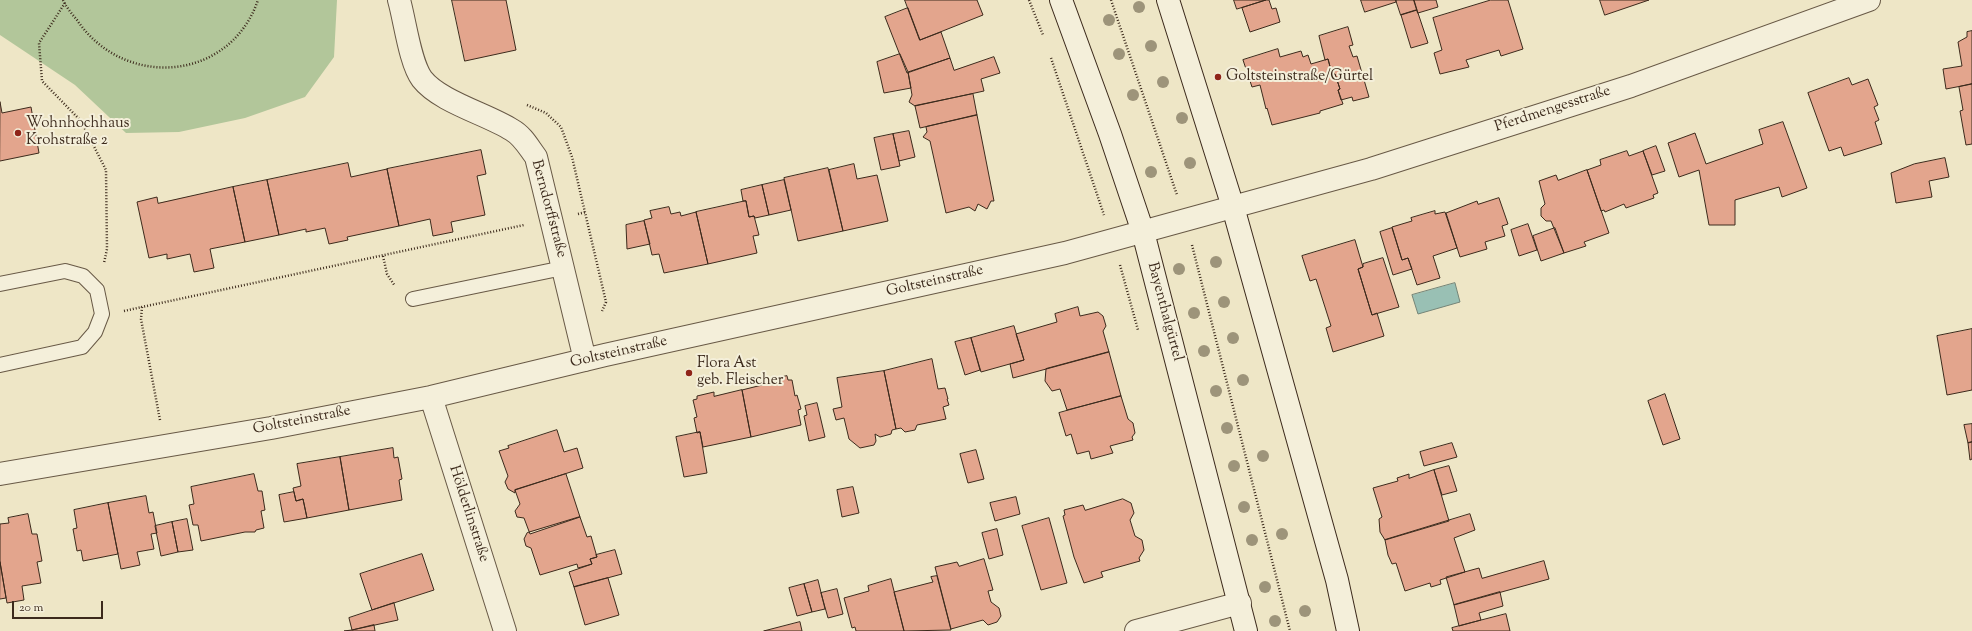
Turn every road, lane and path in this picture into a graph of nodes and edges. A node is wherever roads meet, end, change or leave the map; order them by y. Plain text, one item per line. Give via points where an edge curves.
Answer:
1 (258, 0) edge
2 (400, 0) edge
3 (1029, 0) edge
4 (1061, 0) edge
5 (1111, 0) edge
6 (1168, 0) edge
7 (1869, 0) edge
8 (64, 2) edge
9 (1046, 42) dead end
10 (1051, 57) dead end
11 (1233, 207) junction
12 (586, 212) dead end
13 (552, 219) junction
14 (1186, 220) junction
15 (1143, 232) junction
16 (1113, 240) junction
17 (383, 256) junction
18 (563, 268) junction
19 (0, 284) edge
20 (97, 290) junction
21 (413, 299) joint
22 (1139, 332) dead end
23 (584, 360) junction
24 (0, 365) edge
25 (431, 397) junction
26 (165, 446) junction
27 (0, 474) edge
28 (1240, 603) junction
29 (506, 631) edge
30 (1136, 631) edge
31 (1246, 631) edge
32 (1290, 631) edge
33 (1348, 631) edge

1 - 8 path via 254,12 237,37 218,53 188,65 156,68 129,63 105,51 85,32
2 - 13 street, Berndorffstraße via 415,63 422,79 435,92 513,130 524,140 536,157
3 - 9 path
4 - 15 street, Bayenthalgürtel
5 - 14 path
6 - 11 street
7 - 11 street, Pferdmengesstraße via 1630,86 1371,169
8 - 20 path via 39,43 42,81 81,121 106,170 107,250
10 - 16 path
11 - 14 street, Goltsteinstraße
11 - 33 street via 1337,580
12 - 13 path
13 - 17 path
13 - 18 street, Berndorffstraße
14 - 15 street, Goltsteinstraße
14 - 32 path
15 - 16 street, Goltsteinstraße
15 - 28 street, Bayenthalgürtel
16 - 22 path
16 - 23 street, Goltsteinstraße via 1027,262
17 - 21 path via 387,274 398,290
17 - 26 path via 142,307 141,320
18 - 21 lane
18 - 23 street, Berndorffstraße
19 - 20 lane via 65,271 83,276
20 - 24 lane via 102,314 95,332 82,347
23 - 25 street, Goltsteinstraße
25 - 26 street, Goltsteinstraße
25 - 29 street, Hölderlinstraße
26 - 27 street, Goltsteinstraße
28 - 30 street
28 - 31 street, Bayenthalgürtel

